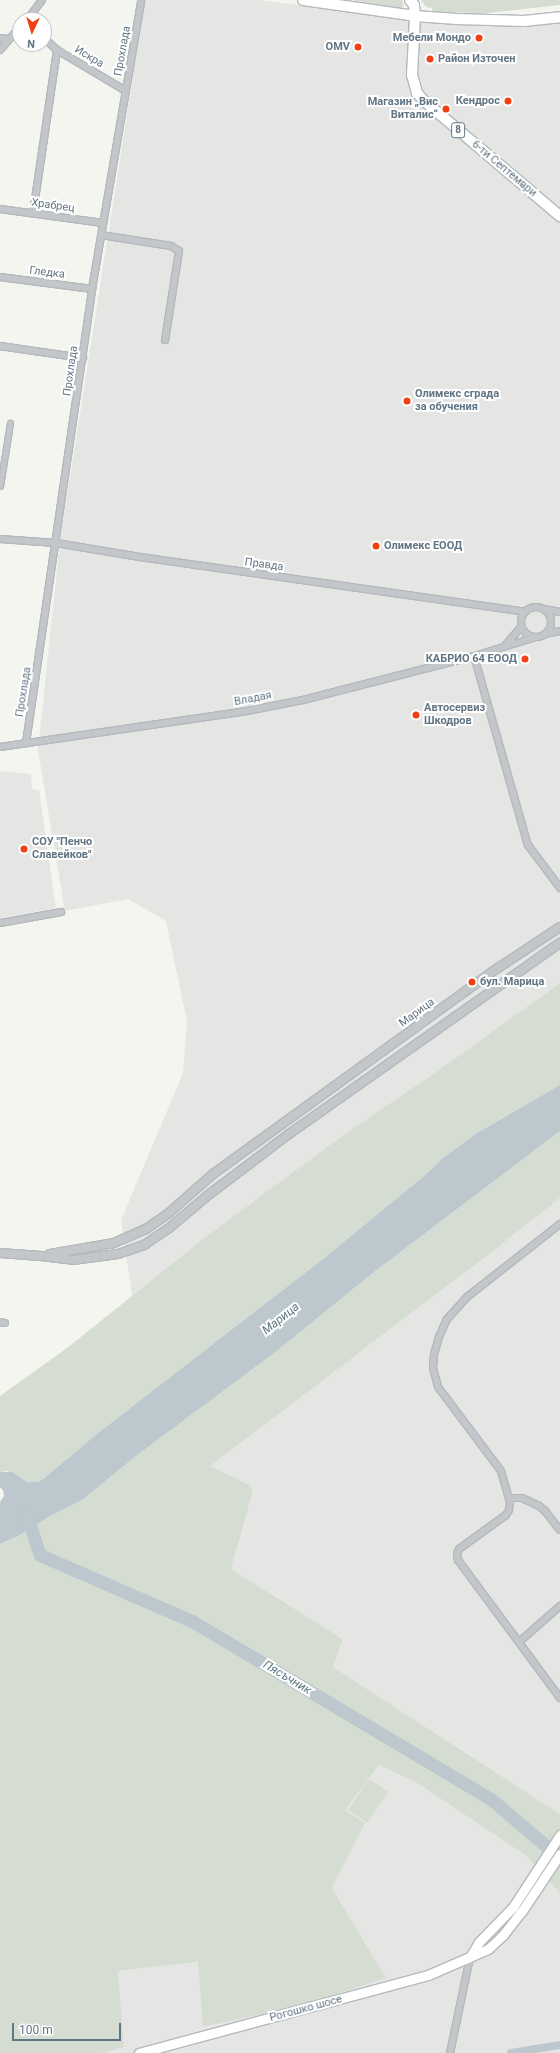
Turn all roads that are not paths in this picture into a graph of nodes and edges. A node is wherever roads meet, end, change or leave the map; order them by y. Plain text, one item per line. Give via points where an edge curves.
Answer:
1 (42, 0) edge
2 (303, 0) edge
3 (410, 0) edge
4 (141, 2) dead end
5 (324, 2) edge
6 (33, 12) edge
7 (415, 16) junction
8 (560, 18) edge
9 (12, 35) edge
10 (0, 38) edge
11 (8, 39) junction
12 (52, 45) edge
13 (0, 50) edge
14 (57, 50) junction
15 (126, 91) junction
16 (0, 208) edge
17 (33, 213) junction
18 (560, 216) edge
19 (103, 223) junction
20 (101, 235) junction
21 (0, 277) edge
22 (92, 289) junction
23 (165, 340) dead end
24 (0, 346) edge
25 (83, 358) junction
26 (10, 423) dead end
27 (0, 486) edge
28 (0, 540) edge
29 (56, 543) junction
30 (544, 609) junction
31 (525, 612) junction
32 (560, 612) edge
33 (522, 626) junction
34 (560, 631) edge
35 (545, 634) junction
36 (536, 637) junction
37 (505, 646) junction
38 (474, 656) junction
39 (26, 744) junction
40 (0, 746) edge
41 (560, 888) edge
42 (61, 912) dead end
43 (0, 923) edge
44 (560, 927) edge
45 (560, 943) edge
46 (560, 1224) edge
47 (0, 1253) edge
48 (41, 1256) junction
49 (509, 1498) junction
50 (560, 1530) edge
51 (560, 1606) edge
52 (519, 1642) junction
53 (560, 1698) edge
54 (560, 1835) edge
55 (560, 1854) edge
56 (470, 1957) junction
57 (139, 2053) edge
58 (450, 2053) edge

1 - 6 street
2 - 5 main road
3 - 7 main road, 8
4 - 15 street, Прохлада
5 - 7 main road
7 - 8 main road via 457,20 524,21
7 - 18 main road, 6-ти Септември / 8 via 412,75 417,93
9 - 11 street
10 - 11 street
11 - 13 street
12 - 14 street, Искра
14 - 15 street, Искра
14 - 17 street
15 - 19 street, Прохлада
16 - 17 street, Храбрец
17 - 19 street, Храбрец
19 - 20 street, Прохлада
20 - 22 street, Прохлада
20 - 23 street via 171,246 179,250
21 - 22 street, Гледка
22 - 25 street, Прохлада
24 - 25 street
25 - 29 street, Прохлада
26 - 27 street
28 - 29 street, Правда
29 - 31 street, Правда
29 - 39 street, Прохлада
30 - 31 street via 534,607
30 - 32 street
30 - 35 street via 552,621 549,631
31 - 33 street via 521,621
33 - 36 street via 527,634
33 - 37 street
34 - 35 street, Владая
35 - 36 street, Владая
36 - 37 street, Владая
37 - 38 street, Владая
38 - 39 street, Владая via 303,700 247,711
38 - 41 street via 528,845
39 - 40 street, Владая
42 - 43 street
44 - 48 street, Марица via 498,968 213,1174 170,1212 146,1229 114,1243
45 - 48 street, Марица via 289,1134 144,1245 118,1254 73,1260
46 - 49 street via 467,1297 448,1320 434,1354 433,1368 438,1386 500,1471
47 - 48 street, Марица
49 - 50 street via 522,1498 539,1506
49 - 52 street via 509,1510 506,1515 459,1549 457,1554 469,1576
51 - 52 street
52 - 53 street
54 - 56 main road via 513,1907 479,1942
55 - 56 main road, Рогошко шосе via 503,1935 488,1949
56 - 57 main road, Рогошко шосе via 428,1975 382,1989
56 - 58 street

